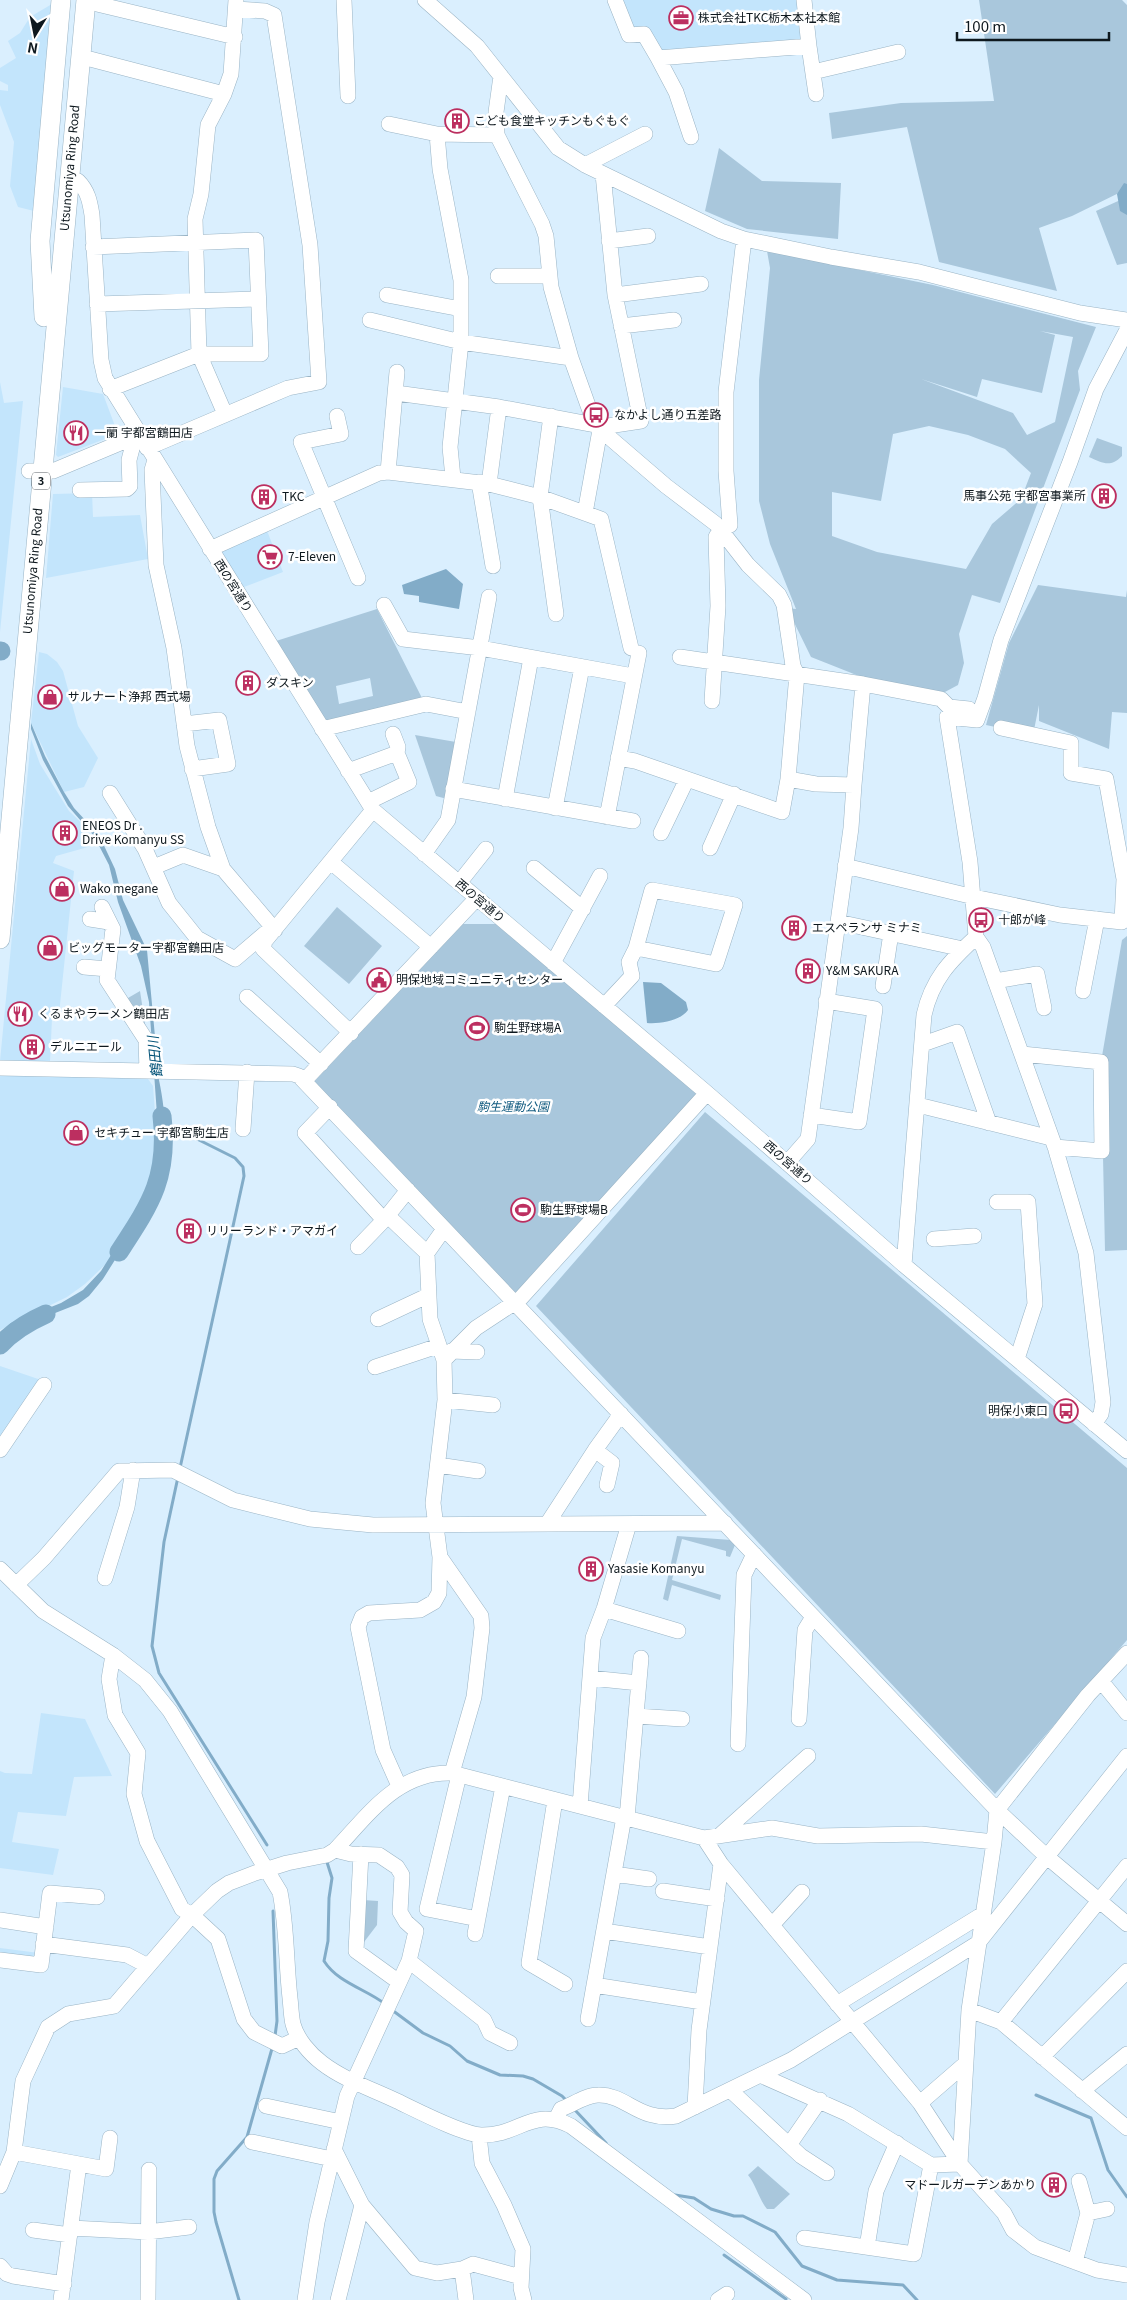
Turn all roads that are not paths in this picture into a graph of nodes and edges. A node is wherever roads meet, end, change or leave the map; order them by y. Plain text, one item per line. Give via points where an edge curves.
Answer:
1 (61, 0) edge
2 (73, 0) edge
3 (344, 0) edge
4 (425, 0) edge
5 (615, 0) edge
6 (804, 0) edge
7 (94, 2) edge
8 (236, 4) edge
9 (78, 23) junction
10 (235, 37) junction
11 (809, 46) junction
12 (898, 52) dead end
13 (658, 58) junction
14 (90, 59) junction
15 (813, 72) junction
16 (501, 76) junction
17 (224, 94) junction
18 (816, 94) dead end
19 (348, 96) dead end
20 (389, 124) dead end
21 (437, 134) junction
22 (646, 134) dead end
23 (496, 135) junction
24 (691, 136) dead end
25 (585, 165) junction
26 (603, 174) junction
27 (78, 181) junction
28 (648, 236) dead end
29 (744, 238) junction
30 (609, 241) junction
31 (196, 242) junction
32 (93, 247) junction
33 (498, 276) dead end
34 (549, 276) junction
35 (701, 284) dead end
36 (387, 295) dead end
37 (615, 295) junction
38 (258, 299) junction
39 (197, 300) junction
40 (97, 304) junction
41 (461, 309) junction
42 (50, 319) junction
43 (370, 320) dead end
44 (674, 320) dead end
45 (1127, 320) edge
46 (622, 326) junction
47 (1127, 330) edge
48 (460, 342) junction
49 (199, 354) junction
50 (571, 358) junction
51 (397, 372) dead end
52 (110, 389) junction
53 (396, 393) junction
54 (455, 402) junction
55 (499, 407) junction
56 (225, 414) junction
57 (337, 416) dead end
58 (550, 416) junction
59 (598, 428) junction
60 (137, 436) junction
61 (151, 454) junction
62 (36, 471) junction
63 (388, 472) junction
64 (452, 478) junction
65 (484, 483) junction
66 (80, 490) dead end
67 (540, 497) junction
68 (324, 498) junction
69 (584, 513) junction
70 (720, 530) junction
71 (210, 549) junction
72 (493, 566) dead end
73 (358, 578) dead end
74 (489, 597) dead end
75 (384, 605) dead end
76 (556, 614) dead end
77 (480, 648) junction
78 (680, 657) dead end
79 (531, 658) junction
80 (714, 662) junction
81 (582, 667) junction
82 (797, 674) junction
83 (633, 676) junction
84 (862, 684) junction
85 (712, 700) dead end
86 (468, 712) junction
87 (948, 712) junction
88 (184, 724) junction
89 (1001, 728) dead end
90 (322, 729) junction
91 (393, 734) dead end
92 (398, 753) junction
93 (618, 758) junction
94 (192, 769) junction
95 (348, 771) junction
96 (687, 779) junction
97 (788, 779) junction
98 (854, 785) junction
99 (0, 789) edge
100 (453, 789) junction
101 (110, 793) dead end
102 (734, 794) junction
103 (505, 799) junction
104 (370, 806) junction
105 (555, 808) junction
106 (607, 817) junction
107 (633, 821) dead end
108 (661, 833) dead end
109 (485, 848) dead end
110 (710, 848) dead end
111 (424, 854) junction
112 (330, 862) junction
113 (845, 866) junction
114 (154, 867) junction
115 (534, 868) dead end
116 (223, 869) junction
117 (600, 876) dead end
118 (459, 883) junction
119 (974, 897) junction
120 (477, 898) junction
121 (102, 907) dead end
122 (583, 909) junction
123 (90, 919) dead end
124 (1097, 919) junction
125 (109, 922) junction
126 (838, 922) junction
127 (274, 929) junction
128 (891, 933) junction
129 (976, 937) junction
130 (0, 939) edge
131 (431, 947) junction
132 (636, 948) junction
133 (963, 949) junction
134 (553, 963) junction
135 (84, 967) dead end
136 (108, 969) junction
137 (995, 981) junction
138 (883, 986) dead end
139 (1084, 991) dead end
140 (247, 997) dead end
141 (826, 1001) junction
142 (604, 1006) junction
143 (1044, 1008) dead end
144 (351, 1033) junction
145 (923, 1044) junction
146 (1022, 1054) junction
147 (320, 1064) junction
148 (0, 1068) edge
149 (154, 1072) junction
150 (246, 1072) junction
151 (304, 1081) junction
152 (707, 1093) junction
153 (918, 1105) junction
154 (330, 1107) junction
155 (812, 1115) junction
156 (989, 1123) junction
157 (243, 1129) dead end
158 (1053, 1142) junction
159 (787, 1163) junction
160 (408, 1190) junction
161 (997, 1202) dead end
162 (386, 1218) junction
163 (444, 1229) junction
164 (974, 1236) dead end
165 (934, 1239) dead end
166 (358, 1247) dead end
167 (427, 1254) junction
168 (904, 1264) junction
169 (427, 1296) junction
170 (515, 1303) junction
171 (378, 1319) dead end
172 (477, 1352) dead end
173 (444, 1353) junction
174 (1017, 1359) junction
175 (375, 1367) dead end
176 (44, 1385) dead end
177 (445, 1400) junction
178 (493, 1405) dead end
179 (621, 1414) junction
180 (1094, 1424) junction
181 (0, 1450) edge
182 (594, 1450) junction
183 (1127, 1451) edge
184 (438, 1465) junction
185 (134, 1470) junction
186 (478, 1471) dead end
187 (607, 1485) dead end
188 (725, 1523) junction
189 (435, 1524) junction
190 (547, 1524) junction
191 (629, 1524) junction
192 (754, 1554) junction
193 (440, 1557) junction
194 (0, 1569) edge
195 (105, 1578) dead end
196 (16, 1586) junction
197 (604, 1609) junction
198 (813, 1617) junction
199 (678, 1631) dead end
200 (1127, 1653) edge
201 (113, 1655) junction
202 (641, 1658) dead end
203 (590, 1678) junction
204 (1101, 1682) junction
205 (639, 1684) junction
206 (1127, 1713) edge
207 (636, 1716) junction
208 (682, 1719) dead end
209 (799, 1719) dead end
210 (738, 1744) dead end
211 (808, 1756) dead end
212 (1127, 1756) edge
213 (455, 1774) junction
214 (399, 1786) junction
215 (502, 1786) junction
216 (555, 1800) junction
217 (580, 1806) junction
218 (997, 1810) junction
219 (626, 1818) junction
220 (711, 1837) junction
221 (994, 1842) junction
222 (335, 1850) junction
223 (361, 1854) junction
224 (1046, 1856) junction
225 (722, 1864) junction
226 (1127, 1866) edge
227 (268, 1869) junction
228 (614, 1874) junction
229 (649, 1879) dead end
230 (663, 1891) dead end
231 (802, 1892) dead end
232 (97, 1897) dead end
233 (717, 1899) junction
234 (1099, 1900) junction
235 (982, 1914) junction
236 (192, 1915) junction
237 (0, 1920) edge
238 (1127, 1924) edge
239 (772, 1925) junction
240 (46, 1927) junction
241 (604, 1931) junction
242 (978, 1942) junction
243 (43, 1944) junction
244 (710, 1947) junction
245 (0, 1960) edge
246 (409, 1961) junction
247 (148, 1966) junction
248 (1127, 1971) edge
249 (399, 1982) junction
250 (565, 1984) dead end
251 (594, 1985) junction
252 (702, 2002) junction
253 (837, 2004) junction
254 (968, 2010) junction
255 (588, 2019) dead end
256 (852, 2022) junction
257 (1001, 2022) junction
258 (299, 2038) junction
259 (510, 2043) dead end
260 (1127, 2054) edge
261 (1042, 2057) junction
262 (965, 2064) junction
263 (760, 2075) junction
264 (355, 2081) junction
265 (730, 2090) junction
266 (1082, 2091) junction
267 (820, 2100) junction
268 (920, 2103) junction
269 (266, 2106) dead end
270 (695, 2107) junction
271 (556, 2119) junction
272 (341, 2122) junction
273 (1127, 2128) edge
274 (479, 2135) junction
275 (110, 2138) dead end
276 (252, 2142) dead end
277 (897, 2143) junction
278 (789, 2145) junction
279 (14, 2152) junction
280 (333, 2154) junction
281 (79, 2164) junction
282 (931, 2164) junction
283 (960, 2164) junction
284 (149, 2170) dead end
285 (827, 2173) dead end
286 (1079, 2180) dead end
287 (0, 2186) edge
288 (362, 2205) junction
289 (1107, 2210) dead end
290 (1088, 2213) junction
291 (189, 2227) dead end
292 (33, 2230) dead end
293 (71, 2232) junction
294 (148, 2232) junction
295 (804, 2238) dead end
296 (867, 2247) junction
297 (1075, 2262) junction
298 (0, 2266) edge
299 (462, 2269) junction
300 (1127, 2275) edge
301 (521, 2277) junction
302 (64, 2284) junction
303 (800, 2299) edge
304 (62, 2300) edge
305 (148, 2300) edge
306 (305, 2300) edge
307 (338, 2300) edge
308 (466, 2300) edge
309 (524, 2300) edge

1 - 42 main road, 3 via 40,241
2 - 9 main road, 3
3 - 19 street
4 - 16 street via 477,46
5 - 13 street via 629,35 644,34
6 - 11 street
7 - 9 main road, 3
7 - 10 street
7 - 14 main road, 3
8 - 10 street
8 - 56 street via 274,15 310,245 319,382 288,388
9 - 42 main road, Utsunomiya Ring Road / 3
10 - 17 street via 231,74
11 - 13 street
11 - 15 street
12 - 15 street
13 - 24 street via 676,92
14 - 17 street
14 - 27 main road, 3
15 - 18 street
16 - 23 street
16 - 25 street via 558,148
17 - 31 street via 208,125 201,194 195,219
20 - 21 street
21 - 23 street
21 - 41 street via 440,169 461,280
22 - 25 street
23 - 34 street via 542,224
25 - 26 street
26 - 29 street via 721,231
26 - 30 street
27 - 32 street, 西の宮通り via 88,195
27 - 42 main road, 3 via 66,272
28 - 30 street
29 - 45 street via 919,272 1080,313
29 - 70 street via 726,402 730,524
30 - 37 street
31 - 32 street
31 - 38 street via 256,240
31 - 39 street
32 - 40 street, 西の宮通り
33 - 34 street
34 - 50 street
35 - 37 street
36 - 41 street
37 - 46 street
38 - 39 street
38 - 49 street via 260,354
39 - 40 street
39 - 49 street
40 - 52 street, 西の宮通り via 101,360
41 - 48 street
42 - 62 main road, Utsunomiya Ring Road / 3
43 - 48 street
44 - 46 street
46 - 59 street via 642,421
47 - 87 street via 1096,389 1001,640 980,710
48 - 50 street
48 - 54 street
49 - 52 street
49 - 56 street
50 - 59 street
51 - 53 street
52 - 60 street, 西の宮通り
53 - 54 street
53 - 63 street
54 - 55 street
54 - 64 street via 450,447
55 - 58 street
55 - 65 street
56 - 61 street
57 - 68 street via 341,434 301,442
58 - 59 street
58 - 67 street
59 - 69 street
59 - 70 street
60 - 61 street, 西の宮通り
60 - 62 street via 53,471
60 - 66 street via 129,460 130,486 127,489
61 - 71 street, 西の宮通り
61 - 88 street via 156,565 174,648
62 - 99 main road, Utsunomiya Ring Road / 3
62 - 130 main road, Utsunomiya Ring Road / 3
63 - 64 street
63 - 68 street via 371,476
64 - 65 street
65 - 67 street
65 - 72 street
67 - 69 street
67 - 76 street
68 - 71 street
68 - 73 street
69 - 83 street via 601,519 635,650
70 - 80 street via 716,537 718,606
70 - 82 street via 779,595 784,605
71 - 90 street, 西の宮通り
74 - 77 street
75 - 77 street via 403,639
77 - 79 street
77 - 86 street
78 - 80 street
79 - 81 street
79 - 103 street
80 - 82 street
80 - 85 street
81 - 83 street
81 - 105 street
82 - 84 street
82 - 97 street
83 - 93 street
84 - 87 street via 941,699
84 - 98 street
86 - 90 street via 426,704
86 - 100 street
87 - 119 street
88 - 94 street
88 - 94 street via 219,720 228,764
89 - 124 street via 1071,743 1071,773 1106,779 1124,879 1122,922
90 - 95 street, 西の宮通り
91 - 92 street
92 - 95 street
92 - 104 street via 409,782
93 - 96 street
93 - 106 street
94 - 116 street
95 - 104 street, 西の宮通り
96 - 102 street
96 - 108 street
97 - 98 street
97 - 102 street via 782,812
98 - 113 street
100 - 103 street
100 - 111 street via 448,820
101 - 114 street
102 - 110 street
103 - 105 street
104 - 111 street, 西の宮通り
104 - 112 street
105 - 106 street
106 - 107 street
109 - 118 street
111 - 118 street, 西の宮通り
112 - 127 street
112 - 131 street
113 - 119 street
113 - 126 street
114 - 116 street via 183,855
114 - 127 street via 169,903 197,938 235,959
115 - 122 street
116 - 127 street
117 - 122 street
118 - 120 street, 西の宮通り
119 - 124 street via 1060,915
119 - 129 street
120 - 131 street
120 - 134 street, 西の宮通り
121 - 125 street
122 - 134 street
123 - 125 street
124 - 139 street
125 - 136 street via 113,929
126 - 128 street
126 - 141 street
127 - 144 street via 263,948
128 - 133 street
128 - 138 street
129 - 133 street
129 - 137 street
131 - 144 street
132 - 132 street via 716,964 735,905 652,890
132 - 142 street via 630,962 632,976
133 - 145 street via 938,977 929,994
134 - 142 street, 西の宮通り
135 - 136 street
136 - 149 street via 107,980 146,1040
137 - 143 street via 1037,974
137 - 146 street
140 - 147 street
141 - 155 street
141 - 155 street via 876,1009 859,1122
142 - 152 street, 西の宮通り
144 - 147 street
145 - 153 street
145 - 156 street via 956,1032
146 - 158 street
146 - 158 street via 1101,1062 1102,1151
147 - 151 street
148 - 149 street
149 - 150 street
150 - 151 street via 293,1074
150 - 157 street
151 - 154 street
152 - 159 street, 西の宮通り
152 - 170 street
153 - 156 street
153 - 168 street
154 - 160 street
154 - 162 street via 304,1133
155 - 159 street via 808,1139
156 - 158 street
158 - 180 street via 1088,1262 1103,1402 1101,1414
159 - 168 street, 西の宮通り
160 - 162 street
160 - 163 street
161 - 174 street via 1028,1202 1034,1304
162 - 166 street
162 - 167 street
163 - 167 street
163 - 170 street
164 - 165 street
167 - 169 street
168 - 174 street, 西の宮通り
169 - 171 street
169 - 173 street via 430,1319
170 - 173 street
170 - 179 street
172 - 173 street
173 - 175 street
173 - 177 street
174 - 180 street, 西の宮通り
176 - 181 street
177 - 178 street
177 - 184 street
179 - 182 street
179 - 188 street
180 - 183 street, 西の宮通り
182 - 187 street via 612,1463
182 - 190 street
184 - 186 street
184 - 189 street via 433,1503
185 - 189 street via 177,1472 234,1500 310,1520 373,1525
185 - 195 street via 127,1507
185 - 196 street via 120,1471
188 - 191 street
188 - 192 street
189 - 190 street
189 - 193 street
190 - 191 street
191 - 197 street
192 - 198 street
192 - 210 street via 744,1575
193 - 213 street via 481,1616 474,1697
193 - 214 street via 439,1593 434,1602 420,1610 368,1613 362,1617 358,1627 383,1750
194 - 196 street
196 - 201 street via 43,1611
197 - 199 street
197 - 203 street via 593,1638
198 - 209 street via 805,1630
198 - 218 street
200 - 204 street
201 - 227 street via 145,1680 170,1711
201 - 236 street via 109,1679 115,1714 138,1754 134,1794 147,1840 182,1909
202 - 205 street
203 - 205 street
203 - 217 street
204 - 206 street
204 - 218 street
205 - 207 street
207 - 208 street
207 - 219 street
211 - 220 street
212 - 224 street
213 - 214 street via 433,1772
213 - 215 street
213 - 215 street via 427,1909 476,1926
214 - 222 street
215 - 216 street
216 - 217 street
216 - 250 street via 529,1963
217 - 219 street
218 - 221 street
218 - 224 street
219 - 220 street
219 - 228 street
220 - 221 street via 772,1828 818,1836 921,1834
220 - 225 street
221 - 235 street
222 - 223 street
222 - 227 street via 327,1855
223 - 246 street via 379,1855 397,1867 402,1875 400,1912 416,1931
223 - 249 street via 356,1951
224 - 234 street
224 - 242 street
225 - 233 street
225 - 239 street
226 - 234 street
227 - 236 street via 217,1891
227 - 258 street via 280,1892 285,1919 293,2025
228 - 229 street
228 - 241 street
230 - 233 street
231 - 239 street
232 - 240 street via 50,1893
233 - 244 street
234 - 238 street
234 - 257 street
235 - 242 street
235 - 253 street
236 - 247 street
236 - 258 street via 218,1939 244,2019 254,2032 274,2042
237 - 240 street
239 - 253 street
240 - 243 street
241 - 244 street
241 - 251 street
242 - 254 street
242 - 256 street
243 - 245 street via 40,1965
243 - 247 street via 127,1955
244 - 252 street
246 - 249 street
246 - 259 street via 484,2020 490,2033
247 - 279 street via 114,2006 68,2014 48,2027 23,2081
248 - 261 street
249 - 264 street
251 - 252 street
251 - 255 street
252 - 270 street
253 - 256 street
254 - 257 street
254 - 262 street
256 - 263 street
256 - 268 street
257 - 261 street
258 - 264 street via 322,2063
260 - 266 street
261 - 266 street
262 - 268 street
262 - 283 street
263 - 265 street
263 - 267 street
264 - 272 street via 347,2096
264 - 274 street
265 - 270 street
265 - 278 street
266 - 273 street
267 - 277 street
267 - 278 street
268 - 283 street
269 - 272 street
270 - 271 street via 664,2118 651,2116 607,2096 596,2095 561,2109
271 - 274 street via 538,2119 510,2130
271 - 303 street via 571,2126
272 - 280 street
274 - 301 street via 482,2163 523,2249
275 - 281 street via 106,2168
276 - 280 street
277 - 282 street
277 - 296 street via 876,2191
278 - 285 street
279 - 281 street
279 - 287 street
280 - 288 street
280 - 306 street via 317,2222
281 - 293 street
282 - 283 street
282 - 296 street via 914,2254
283 - 297 street via 1004,2214 1013,2230 1035,2247
284 - 294 street
286 - 290 street
288 - 299 street via 416,2268 437,2273
288 - 307 street
289 - 290 street
290 - 297 street
291 - 294 street
292 - 293 street
293 - 294 street
293 - 302 street
294 - 305 street
295 - 296 street
297 - 300 street
298 - 302 street via 13,2276
299 - 301 street via 473,2264
299 - 308 street
301 - 309 street
302 - 304 street

